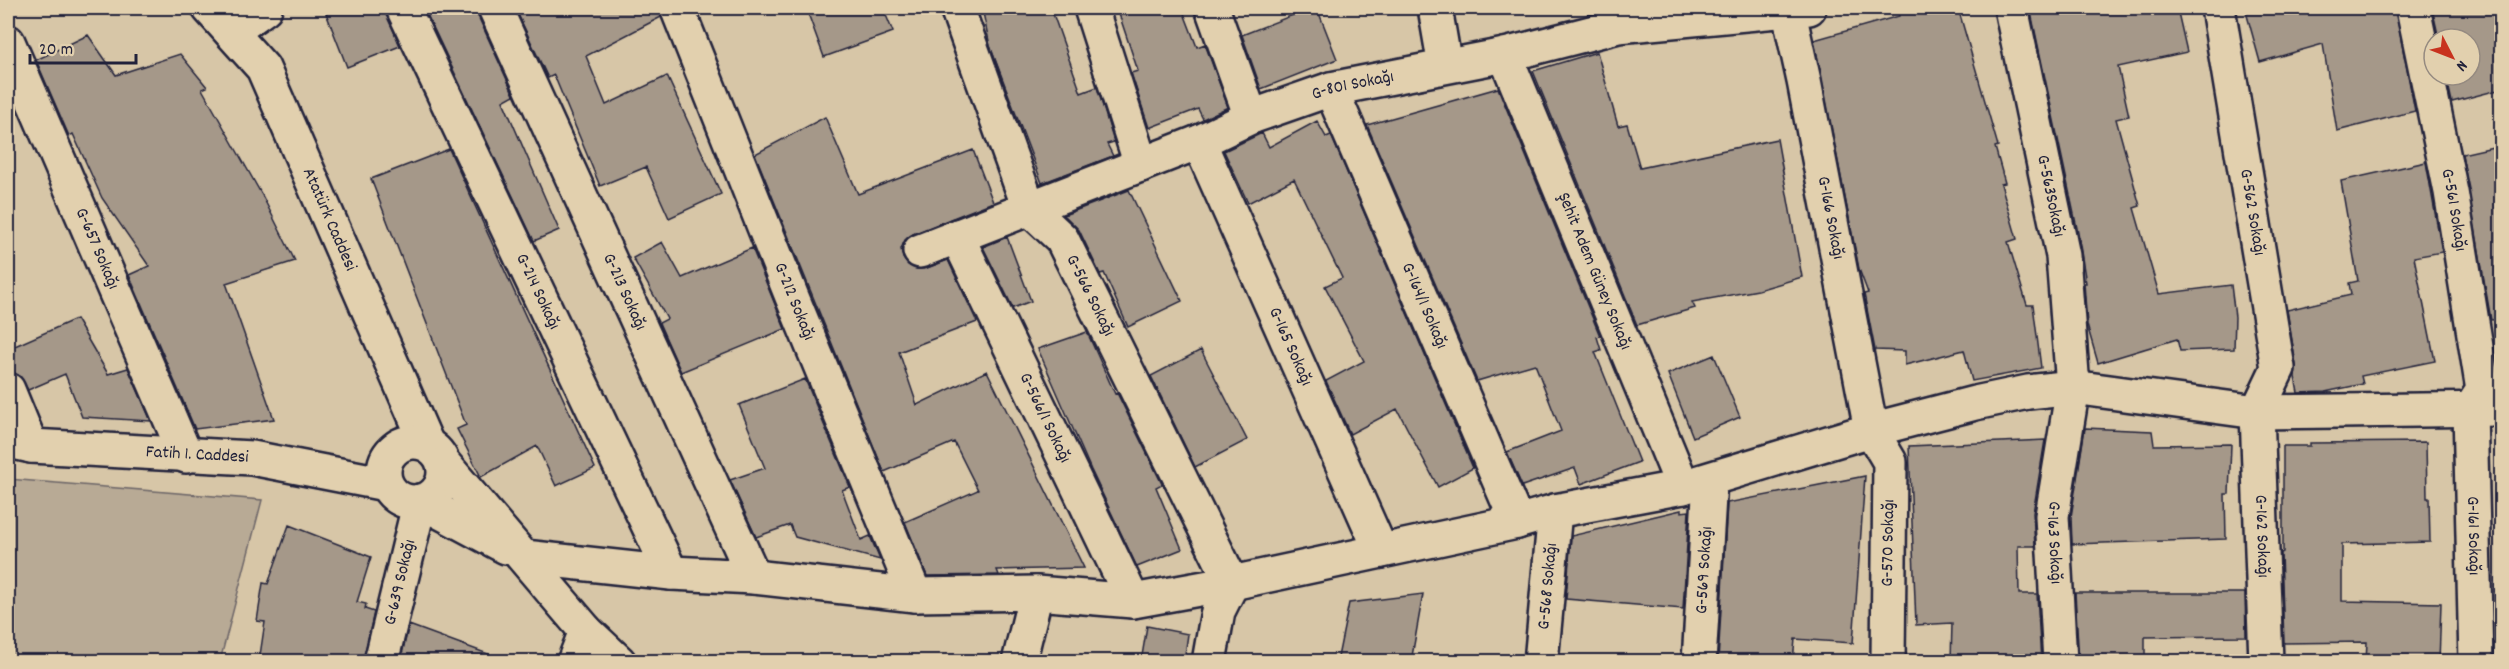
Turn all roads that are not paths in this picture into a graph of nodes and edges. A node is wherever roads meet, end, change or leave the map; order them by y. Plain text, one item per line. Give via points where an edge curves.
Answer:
1 (209, 8) edge
2 (265, 8) edge
3 (404, 8) edge
4 (495, 8) edge
5 (677, 8) edge
6 (957, 8) edge
7 (1091, 8) edge
8 (1212, 8) edge
9 (1435, 8) edge
10 (1795, 8) edge
11 (2012, 8) edge
12 (2218, 8) edge
13 (2413, 8) edge
14 (1617, 17) edge
15 (231, 32) junction
16 (8, 42) edge
17 (1504, 55) junction
18 (1445, 66) junction
19 (1331, 89) junction
20 (1251, 117) junction
21 (1199, 142) junction
22 (1141, 165) junction
23 (1029, 208) junction
24 (957, 236) junction
25 (920, 251) dead end
26 (397, 375) junction
27 (2073, 387) junction
28 (8, 390) edge
29 (2486, 410) edge
30 (2257, 412) junction
31 (1871, 430) junction
32 (19, 443) edge
33 (435, 454) junction
34 (186, 456) junction
35 (388, 469) junction
36 (1696, 484) junction
37 (420, 501) junction
38 (1555, 511) junction
39 (1517, 522) junction
40 (1381, 551) junction
41 (524, 557) junction
42 (672, 573) junction
43 (754, 577) junction
44 (1232, 583) junction
45 (1036, 593) junction
46 (915, 595) junction
47 (1133, 601) junction
48 (586, 631) junction
49 (381, 662) edge
50 (574, 662) edge
51 (619, 662) edge
52 (1019, 662) edge
53 (1209, 662) edge
54 (1541, 662) edge
55 (1699, 662) edge
56 (1888, 662) edge
57 (2060, 662) edge
58 (2266, 662) edge
59 (2476, 662) edge

1 - 15 street, Atatürk Caddesi
2 - 15 street
3 - 42 street, G-214 Sokağı
4 - 43 street, G-213 Sokağı
5 - 46 street, G-212 Sokağı
6 - 23 street, G-566 Sokağı
7 - 22 street
8 - 20 street
9 - 18 street
10 - 14 street, G-801 Sokağı
10 - 31 street, G-166 Sokağı via 1804,81
11 - 27 street, G-563Sokağı via 2063,256
12 - 30 street, G-562 Sokağı via 2278,368
13 - 29 street, G-561 Sokağı via 2451,192
14 - 17 street, G-801 Sokağı
15 - 26 street, Atatürk Caddesi via 263,68
16 - 34 street, G-657 Sokağı
17 - 18 street, G-801 Sokağı
17 - 36 street, Şehit Adem Güney Sokağı
18 - 19 street, G-801 Sokağı
19 - 20 street, G-801 Sokağı
19 - 39 street, G-164/1 Sokağı
20 - 21 street, G-801 Sokağı
21 - 22 street, G-801 Sokağı
21 - 40 street, G-165 Sokağı
22 - 23 street, G-801 Sokağı
23 - 24 street, G-801 Sokağı
23 - 44 street, G-566 Sokağı via 1062,238
24 - 25 street, G-801 Sokağı
24 - 47 street, G-566/1 Sokağı
26 - 33 street, Atatürk Caddesi
26 - 35 street
27 - 30 street
27 - 31 street via 1975,403
27 - 57 street, G-163 Sokağı via 2052,516
28 - 32 street
29 - 30 street
29 - 59 street, G-161 Sokağı
30 - 58 street, G-162 Sokağı
31 - 36 street
31 - 56 street, G-570 Sokağı via 1890,462
32 - 34 street, Fatih 1. Caddesi
33 - 35 street via 406,442 397,447
33 - 37 street via 442,483 437,492
33 - 41 street, Atatürk Caddesi
34 - 35 street, Fatih 1. Caddesi
35 - 37 street via 400,499
36 - 38 street
36 - 55 street, G-569 Sokağı
37 - 41 street
37 - 49 street, G-639 Sokağı
38 - 39 street
38 - 54 street, G-568 Sokağı
39 - 40 street
40 - 44 street
41 - 42 street
41 - 48 street
42 - 43 street
43 - 46 street
44 - 47 street
44 - 53 street via 1218,611
45 - 46 street
45 - 47 street
45 - 52 street
48 - 50 street
48 - 51 street

